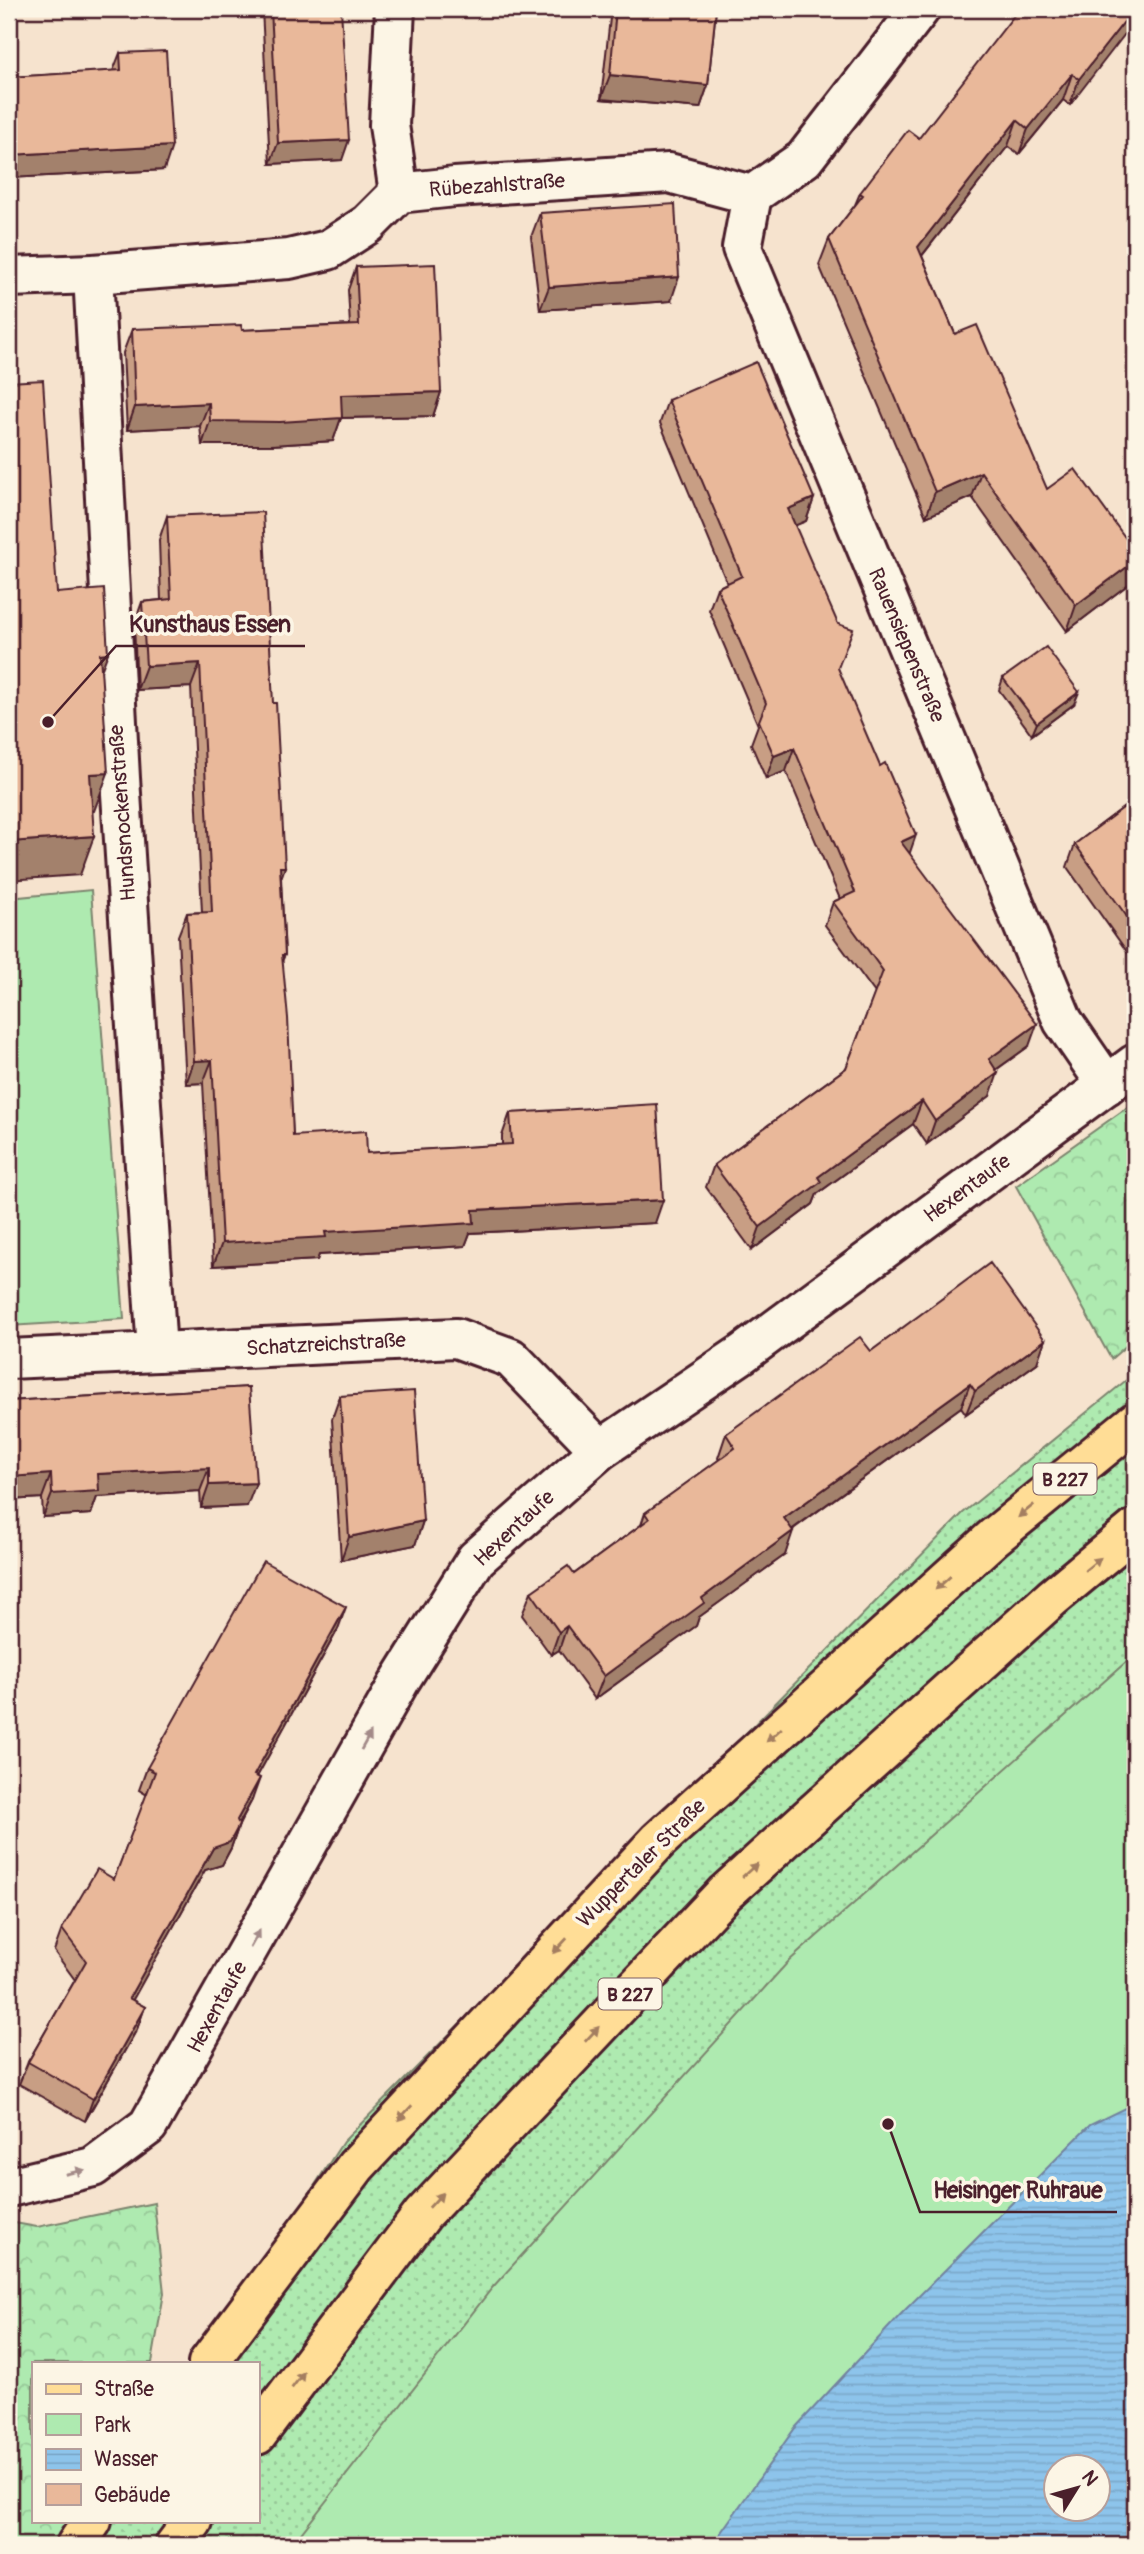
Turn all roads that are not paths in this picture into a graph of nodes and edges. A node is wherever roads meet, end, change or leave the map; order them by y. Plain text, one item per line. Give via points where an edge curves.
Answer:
1 (395, 9) edge
2 (920, 9) edge
3 (399, 193) junction
4 (752, 195) junction
5 (93, 274) junction
6 (9, 276) edge
7 (1121, 1074) edge
8 (157, 1352) junction
9 (9, 1359) edge
10 (1135, 1422) edge
11 (600, 1450) junction
12 (1135, 1530) edge
13 (9, 2186) edge
14 (209, 2362) edge
15 (259, 2432) edge
16 (91, 2522) edge
17 (192, 2522) edge
18 (76, 2545) edge
19 (175, 2545) edge

1 - 3 street via 389,125
2 - 4 street via 804,159
3 - 4 street, Rübezahlstraße via 669,173
3 - 5 street, Rübezahlstraße via 368,224 328,250 289,259
4 - 7 street, Rauensiepenstraße via 741,248 1063,1021
5 - 6 street, Rübezahlstraße
5 - 8 street, Hundsnockenstraße
7 - 11 street, Hexentaufe via 742,1354
8 - 9 street, Schatzreichstraße
8 - 11 street, Schatzreichstraße via 456,1338 511,1358
10 -> 14 main road, Wuppertaler Straße / B 227 via 994,1537 659,1840 356,2166
13 -> 11 street, Hexentaufe via 93,2168 148,2126 401,1679 476,1559
15 -> 12 main road, B 227 via 423,2214 725,1892 1052,1598
16 - 18 main road
17 - 19 main road

